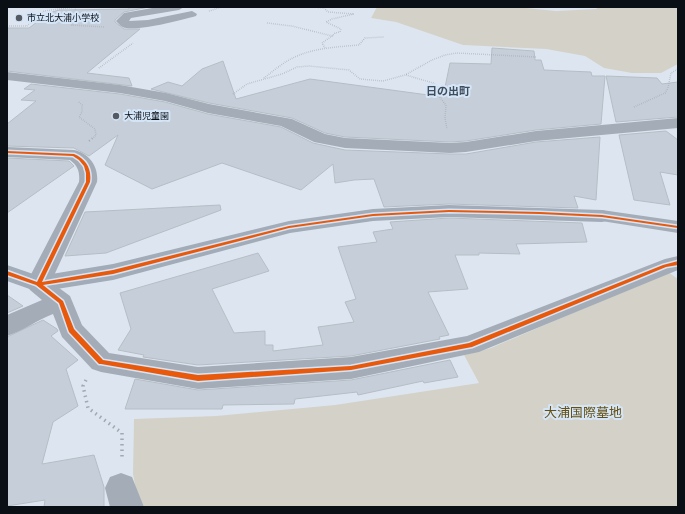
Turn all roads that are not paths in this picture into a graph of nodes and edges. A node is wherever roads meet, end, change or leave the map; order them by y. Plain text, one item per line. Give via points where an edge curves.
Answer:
1 (180, 7) edge
2 (7, 76) edge
3 (678, 123) edge
4 (7, 152) edge
5 (602, 216) joint
6 (678, 227) edge
7 (678, 263) edge
8 (7, 273) edge
9 (38, 284) junction
10 (61, 302) junction
11 (7, 327) edge

1 - 1 street via 128,15 122,21 127,25 148,23 192,14
2 - 3 street via 166,97 208,108 286,122 320,138 345,143 450,148 536,136
4 - 9 street via 74,155 86,166 90,174
5 - 6 street
5 - 9 street via 449,210 373,216 289,227 113,272
7 - 10 street via 470,345 351,368 198,378 101,362 71,330
8 - 9 street
9 - 10 street
10 - 11 street via 40,309

